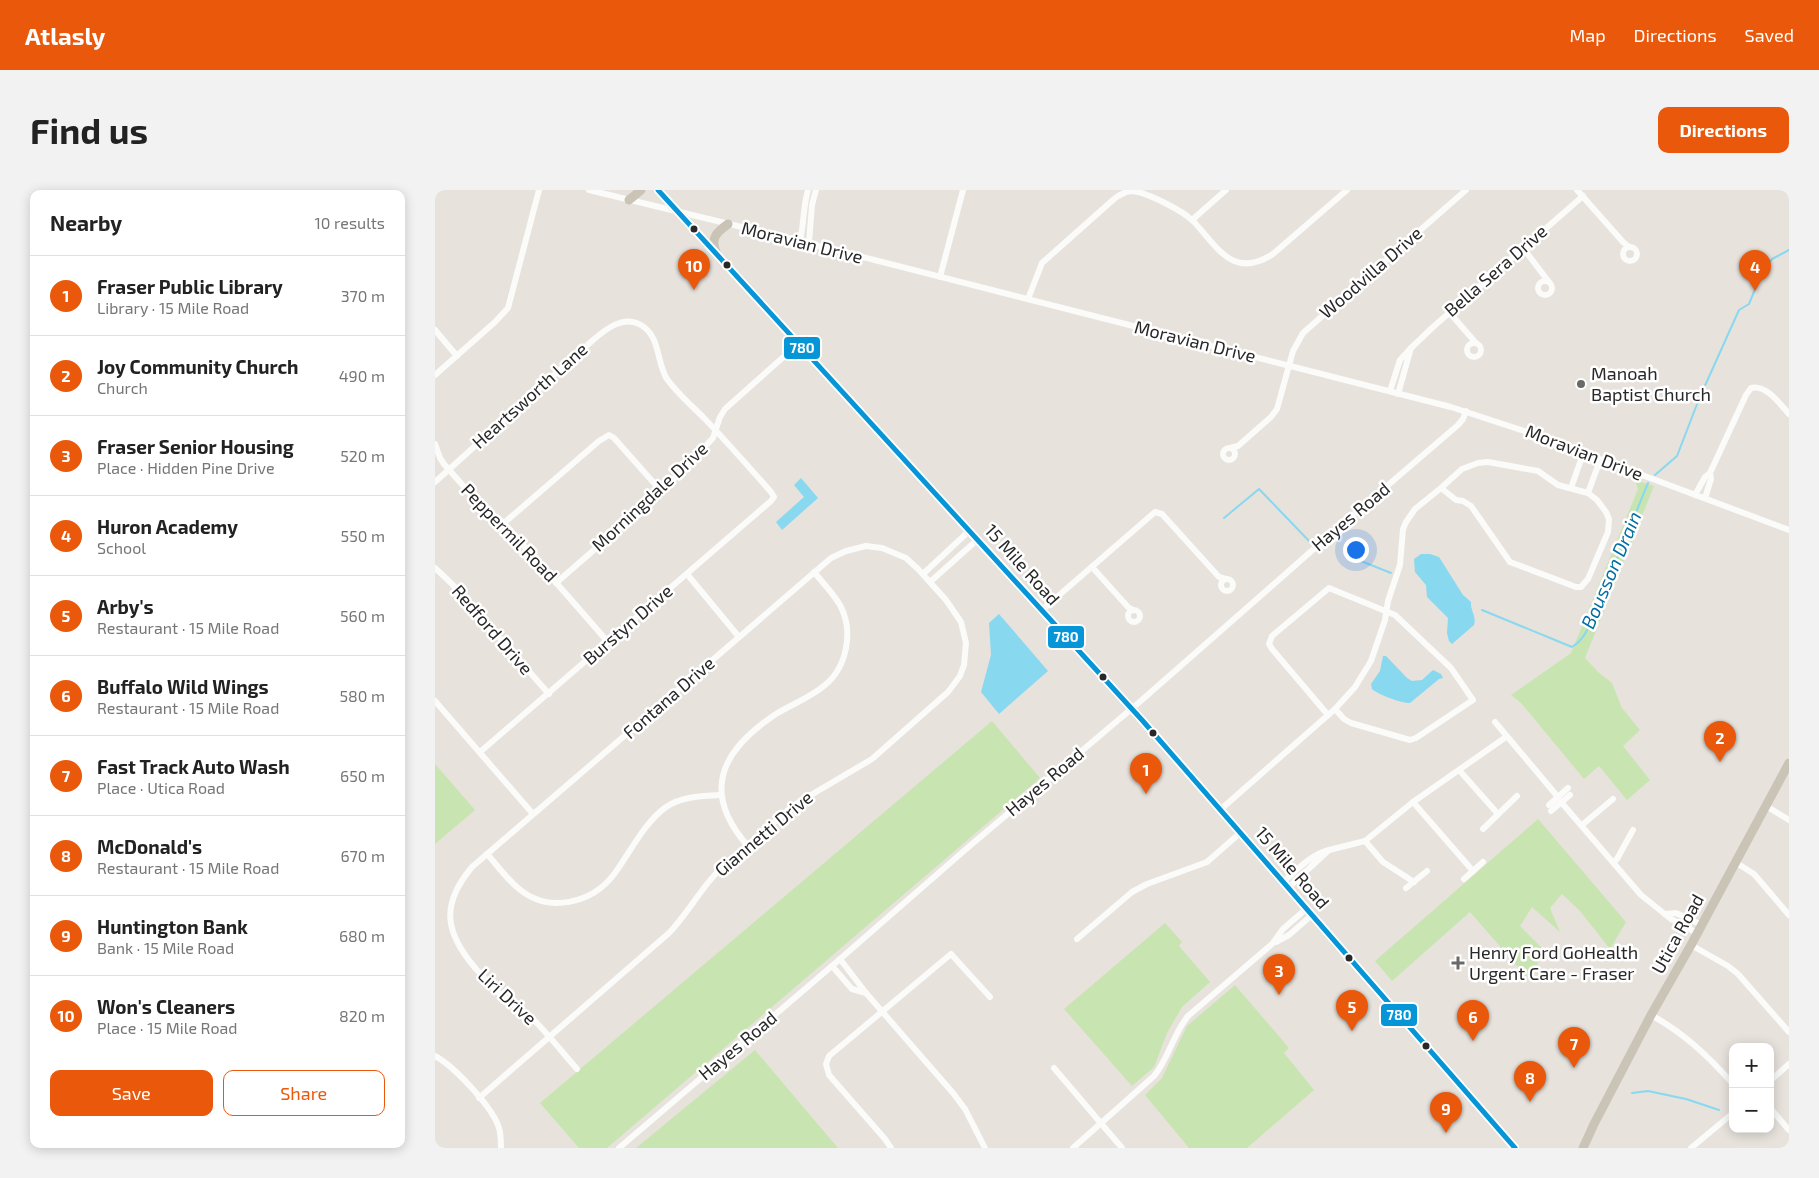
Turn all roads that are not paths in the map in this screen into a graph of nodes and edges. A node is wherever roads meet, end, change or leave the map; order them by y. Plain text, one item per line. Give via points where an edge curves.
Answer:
1 (539, 190) edge
2 (589, 190) edge
3 (641, 190) edge
4 (658, 190) edge
5 (808, 190) edge
6 (816, 190) edge
7 (963, 190) edge
8 (1226, 190) edge
9 (1347, 190) edge
10 (1466, 190) edge
11 (1577, 190) edge
12 (1583, 196) junction
13 (629, 200) junction
14 (678, 212) junction
15 (1191, 220) junction
16 (728, 224) junction
17 (800, 241) junction
18 (809, 244) junction
19 (1626, 246) dead end
20 (1523, 248) junction
21 (717, 254) junction
22 (1543, 275) junction
23 (940, 277) junction
24 (1549, 282) junction
25 (1540, 283) junction
26 (1028, 299) junction
27 (1449, 312) junction
28 (435, 330) edge
29 (1472, 342) dead end
30 (798, 344) junction
31 (1411, 348) junction
32 (457, 356) junction
33 (1289, 366) junction
34 (435, 375) edge
35 (1390, 391) junction
36 (1398, 394) junction
37 (1467, 412) junction
38 (1789, 414) edge
39 (715, 430) junction
40 (435, 444) edge
41 (1238, 446) junction
42 (1230, 448) junction
43 (1235, 454) junction
44 (1583, 454) junction
45 (1600, 460) junction
46 (449, 469) junction
47 (1710, 473) junction
48 (435, 482) edge
49 (1441, 488) junction
50 (1571, 488) junction
51 (661, 491) junction
52 (1588, 493) junction
53 (1695, 495) junction
54 (1705, 498) junction
55 (504, 523) junction
56 (1789, 530) edge
57 (969, 531) junction
58 (977, 540) junction
59 (1091, 566) junction
60 (435, 568) edge
61 (814, 572) junction
62 (687, 574) junction
63 (923, 574) junction
64 (1222, 580) dead end
65 (930, 582) junction
66 (556, 583) junction
67 (1041, 610) junction
68 (1130, 610) dead end
69 (1386, 610) junction
70 (739, 637) junction
71 (608, 642) junction
72 (549, 694) junction
73 (435, 702) edge
74 (1131, 709) junction
75 (1335, 709) junction
76 (1328, 715) junction
77 (1495, 722) dead end
78 (1507, 737) junction
79 (480, 752) junction
80 (1789, 763) edge
81 (1459, 770) junction
82 (1569, 791) dead end
83 (721, 795) junction
84 (1517, 796) dead end
85 (1560, 799) junction
86 (1613, 799) dead end
87 (1413, 802) junction
88 (1766, 806) junction
89 (1550, 808) dead end
90 (1221, 810) junction
91 (533, 814) junction
92 (1498, 814) junction
93 (1789, 820) edge
94 (1582, 825) junction
95 (1483, 828) dead end
96 (1633, 830) dead end
97 (1240, 833) junction
98 (1365, 841) junction
99 (747, 846) junction
100 (487, 854) junction
101 (1483, 862) dead end
102 (1613, 862) junction
103 (1735, 862) junction
104 (1427, 870) dead end
105 (1473, 871) junction
106 (1464, 879) dead end
107 (1414, 882) junction
108 (1286, 885) junction
109 (1406, 888) dead end
110 (1309, 912) junction
111 (1665, 914) junction
112 (1789, 915) edge
113 (450, 918) joint
114 (1702, 925) junction
115 (1697, 933) junction
116 (1077, 939) dead end
117 (1691, 945) junction
118 (839, 960) junction
119 (832, 966) junction
120 (866, 993) junction
121 (990, 997) dead end
122 (881, 1011) junction
123 (1651, 1016) junction
124 (1789, 1032) edge
125 (549, 1037) junction
126 (435, 1056) edge
127 (1789, 1064) edge
128 (1054, 1068) dead end
129 (577, 1069) dead end
130 (1774, 1077) edge
131 (1729, 1080) edge
132 (479, 1098) junction
133 (1774, 1113) edge
134 (1729, 1117) edge
135 (1101, 1123) junction
136 (1789, 1130) edge
137 (501, 1147) edge
138 (619, 1148) edge
139 (891, 1148) edge
140 (985, 1148) edge
141 (1073, 1148) edge
142 (1122, 1148) edge
143 (1515, 1148) edge
144 (1583, 1148) edge
145 (1691, 1148) edge

1 - 32 street via 508,308
2 - 13 street, Moravian Drive
3 - 13 main road
4 - 14 main road, 15 Mile Road
5 - 17 street
6 - 18 street
7 - 23 street
8 - 15 street
9 - 15 street via 1273,254 1249,264 1227,259
10 - 33 street, Woodvilla Drive via 1303,333
11 - 12 street
12 - 19 street
12 - 20 street, Bella Sera Drive
13 - 14 street, Moravian Drive
14 - 16 street, Moravian Drive
14 - 21 main road, 15 Mile Road
15 - 26 street via 1145,195 1124,192 1048,256 1038,270
16 - 17 street, Moravian Drive
16 - 21 main road via 714,237 713,246
17 - 18 street, Moravian Drive
18 - 23 street, Moravian Drive
20 - 22 street
20 - 27 street, Bella Sera Drive
21 - 30 main road, 15 Mile Road
22 - 24 street
22 - 25 street
23 - 26 street, Moravian Drive
24 - 25 street
24 - 25 street via 1551,290 1544,295 1538,289
26 - 33 street, Moravian Drive
27 - 29 street
27 - 31 street, Bella Sera Drive
28 - 32 street
30 - 39 street, Morningdale Drive via 732,402
30 - 57 main road, 15 Mile Road
31 - 35 street, Bella Sera Drive via 1400,360
31 - 36 street
32 - 34 street
33 - 35 street, Moravian Drive
33 - 41 street, Woodvilla Drive via 1277,409
35 - 36 street, Moravian Drive
36 - 37 street, Moravian Drive
37 - 44 street, Moravian Drive
37 - 74 street, Hayes Road via 1451,430
38 - 47 street via 1771,395 1758,387 1751,388
39 - 46 street, Heartsworth Lane via 667,379 656,344 649,333 640,325 625,322 614,325 593,340
39 - 51 street, Morningdale Drive via 703,450
39 - 62 street, Burstyn Drive via 773,497
40 - 46 street, Peppermil Road via 439,458
41 - 42 street
41 - 43 street
42 - 43 street
42 - 43 street via 1224,450 1223,458 1231,461
44 - 45 street, Moravian Drive
44 - 50 street
45 - 52 street
45 - 53 street, Moravian Drive
46 - 48 street, Heartsworth Lane
46 - 55 street, Peppermil Road via 481,506
47 - 53 street
47 - 54 street
49 - 50 street via 1462,469 1488,462 1538,472 1558,485
49 - 52 street via 1456,500 1471,506 1510,562 1576,587 1581,587 1589,579 1609,525 1602,505
49 - 69 street via 1415,508 1406,522 1400,565
50 - 52 street
51 - 55 street via 609,435
51 - 66 street, Morningdale Drive
53 - 54 street, Moravian Drive
54 - 56 street, Moravian Drive
55 - 66 street, Peppermil Road
57 - 58 main road, 15 Mile Road
57 - 63 street
58 - 65 street
58 - 67 main road, 15 Mile Road
59 - 64 street via 1158,512
59 - 67 street
59 - 68 street
60 - 72 street, Redford Drive
61 - 63 street, Fontana Drive via 839,554 866,546 899,554
61 - 70 street, Fontana Drive
61 - 83 street via 843,613 847,635 841,664 825,685 775,715 738,747 724,771
62 - 70 street
62 - 71 street, Burstyn Drive
63 - 65 street, Fontana Drive
65 - 99 street, Giannetti Drive via 955,610 965,633 964,665 956,681 948,692 872,759 803,799
66 - 71 street, Peppermil Road
67 - 74 main road, 15 Mile Road
69 - 75 street via 1371,662
69 - 75 street via 1451,668 1473,700 1411,740 1351,724
69 - 76 street via 1329,588 1270,639 1271,649
70 - 91 street, Fontana Drive
71 - 72 street, Burstyn Drive
72 - 79 street, Burstyn Drive
73 - 79 street
74 - 90 main road, 15 Mile Road
74 - 118 street, Hayes Road
75 - 76 street
76 - 90 street
77 - 78 street
78 - 81 street
78 - 85 street
79 - 91 street
80 - 88 main road, Utica Road
81 - 87 street
81 - 92 street
82 - 85 street
83 - 99 street via 730,823
83 - 100 street via 688,798 667,807 653,819 607,883 590,896 574,901 560,904 544,902 526,894
84 - 92 street
85 - 89 street
85 - 94 street
86 - 94 street
87 - 98 street
87 - 105 street
88 - 93 street
88 - 103 main road, Utica Road
90 - 97 main road, 15 Mile Road
91 - 100 street, Fontana Drive
92 - 95 street
94 - 102 street
96 - 102 street
97 - 108 main road, 15 Mile Road
97 - 116 street via 1207,862 1132,892
98 - 107 street via 1383,862
98 - 108 street via 1320,852
99 - 125 street, Giannetti Drive via 710,879 669,933
100 - 113 street, Fontana Drive via 471,867 456,889
101 - 105 street
102 - 111 street via 1641,895
103 - 112 street via 1750,870
103 - 114 main road, Utica Road
104 - 107 street
105 - 106 street
107 - 109 street
108 - 110 main road, 15 Mile Road
110 - 135 street via 1283,929 1272,944 1188,1016 1158,1071
110 - 143 main road, 15 Mile Road
111 - 114 street via 1676,913
111 - 115 street
113 - 125 street, Liri Drive via 455,940 463,953 493,987 532,1018
114 - 115 main road, Utica Road
115 - 117 main road, Utica Road
117 - 123 main road, Utica Road
117 - 124 street via 1738,974
118 - 119 street, Hayes Road
118 - 120 street
119 - 120 street via 852,988
119 - 138 street, Hayes Road
120 - 122 street
121 - 122 street via 951,954
122 - 139 street via 834,1051 827,1064 829,1075
122 - 140 street via 953,1093
123 - 131 street via 1690,1040
123 - 144 main road, Utica Road
125 - 129 street, Liri Drive
125 - 132 street, Giannetti Drive
126 - 132 street via 455,1071
127 - 130 street
128 - 135 street
132 - 137 street via 496,1120
133 - 136 street
134 - 145 street
135 - 141 street
135 - 142 street

